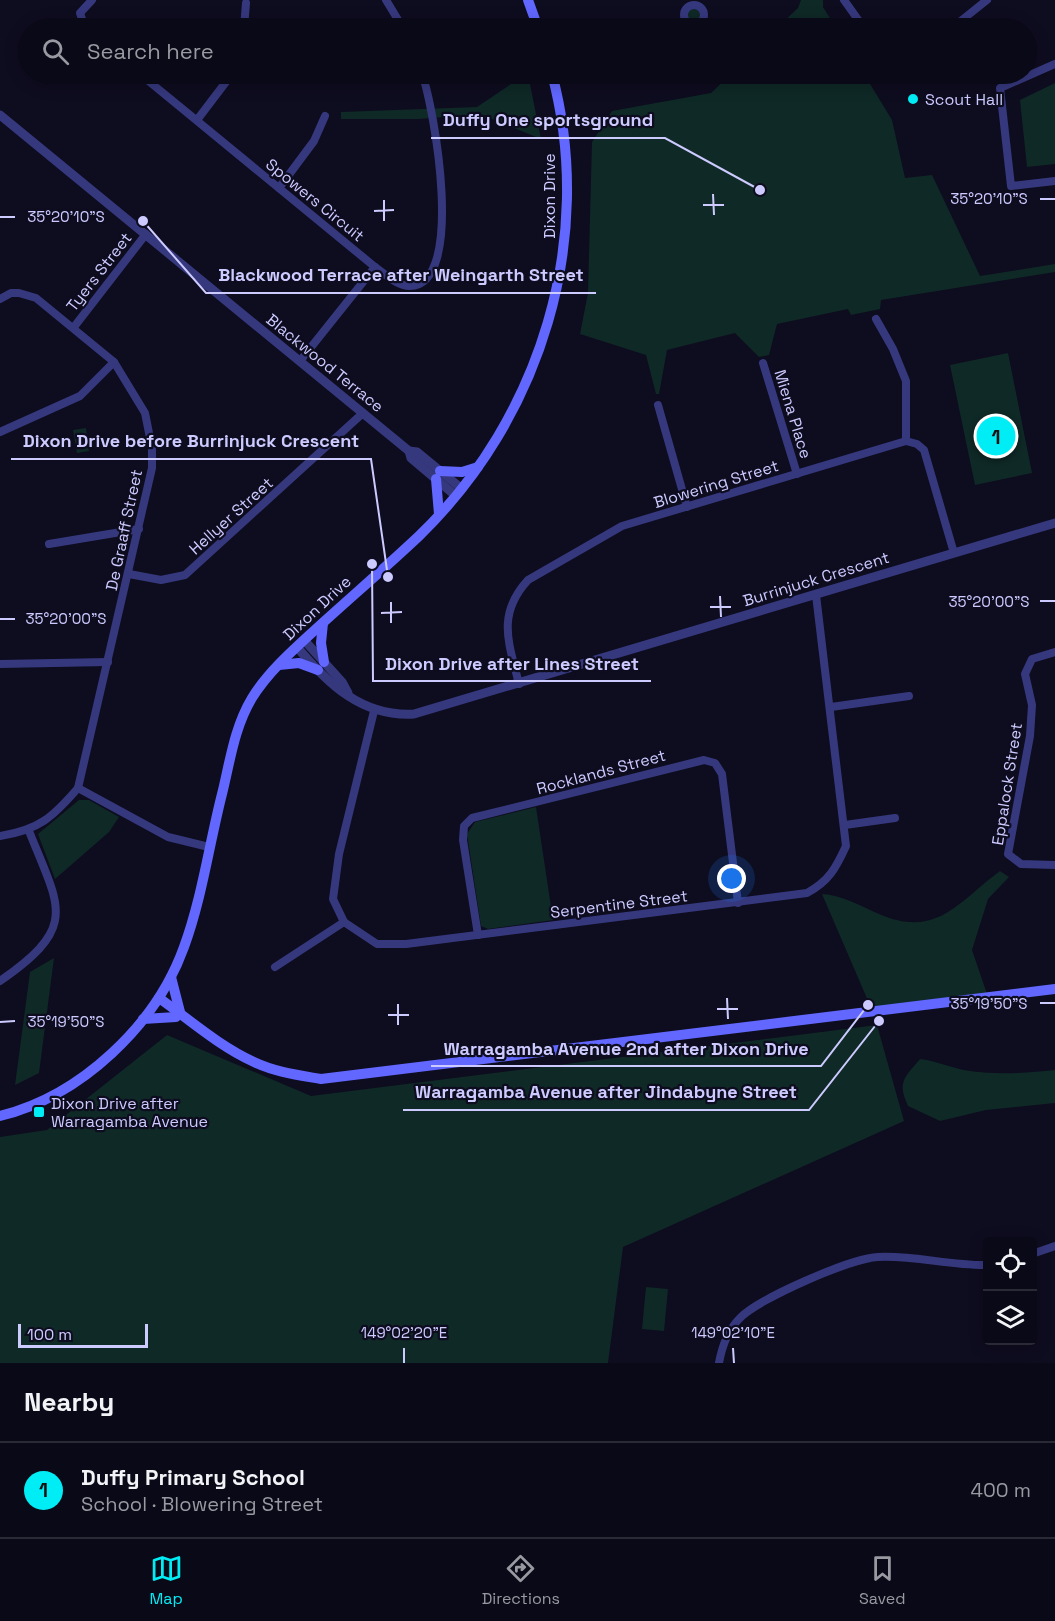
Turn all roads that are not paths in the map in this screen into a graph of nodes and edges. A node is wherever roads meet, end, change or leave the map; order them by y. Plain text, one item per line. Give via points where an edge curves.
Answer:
1 (92, 0) edge
2 (386, 0) edge
3 (528, 0) edge
4 (844, 0) edge
5 (986, 0) edge
6 (246, 3) dead end
7 (82, 18) edge
8 (245, 18) edge
9 (397, 18) edge
10 (534, 18) edge
11 (857, 18) edge
12 (964, 18) edge
13 (1055, 64) edge
14 (1037, 72) edge
15 (152, 84) edge
16 (224, 84) edge
17 (425, 84) edge
18 (555, 84) edge
19 (1009, 84) edge
20 (0, 115) edge
21 (325, 116) dead end
22 (197, 120) junction
23 (1055, 181) edge
24 (279, 188) junction
25 (146, 234) junction
26 (375, 267) junction
27 (0, 299) edge
28 (876, 319) dead end
29 (74, 327) junction
30 (300, 361) junction
31 (114, 362) junction
32 (763, 363) dead end
33 (658, 405) dead end
34 (363, 413) junction
35 (0, 432) edge
36 (906, 441) junction
37 (479, 466) junction
38 (797, 474) junction
39 (438, 475) junction
40 (459, 492) junction
41 (687, 507) junction
42 (439, 514) junction
43 (1055, 523) edge
44 (139, 529) junction
45 (49, 544) dead end
46 (954, 554) junction
47 (129, 574) junction
48 (816, 595) junction
49 (323, 623) junction
50 (300, 644) junction
51 (1055, 652) edge
52 (108, 662) junction
53 (0, 664) edge
54 (279, 665) junction
55 (321, 666) junction
56 (519, 684) junction
57 (909, 696) dead end
58 (831, 707) junction
59 (374, 711) junction
60 (78, 788) junction
61 (895, 818) dead end
62 (845, 825) junction
63 (29, 831) junction
64 (0, 836) edge
65 (209, 847) junction
66 (1055, 865) edge
67 (738, 903) junction
68 (344, 922) junction
69 (478, 935) junction
70 (275, 967) dead end
71 (171, 977) junction
72 (0, 981) edge
73 (1055, 989) edge
74 (157, 1001) junction
75 (178, 1015) junction
76 (143, 1019) junction
77 (0, 1116) edge
78 (1055, 1246) edge
79 (1037, 1252) edge
80 (983, 1265) edge
81 (719, 1363) edge

1 - 7 street via 80,13
2 - 9 street
3 - 10 main road
4 - 11 street
5 - 12 street
6 - 8 street
13 - 14 street
15 - 22 street, Spowers Circuit
16 - 22 street
17 - 26 street, Spowers Circuit via 434,113 442,191 435,266 426,281 411,286 397,283
18 - 37 main road, Dixon Drive via 567,184 558,283 525,385
19 - 23 street via 1000,88 1011,186
20 - 25 street, Blackwood Terrace
21 - 24 street via 314,141
22 - 24 street, Spowers Circuit
24 - 26 street, Spowers Circuit
25 - 29 street, Tyers Street
25 - 30 street, Blackwood Terrace
26 - 30 street
27 - 29 street, De Graaff Street via 10,293 27,294
28 - 36 street via 906,381
29 - 31 street, De Graaff Street
30 - 34 street, Blackwood Terrace
31 - 35 street via 80,396
31 - 44 street, De Graaff Street via 133,390 149,427 152,468
32 - 38 street, Miena Place
33 - 41 street
34 - 39 street, Blackwood Terrace via 409,451 417,452
34 - 47 street, Hellyer Street via 185,575 161,580
36 - 38 street, Blowering Street
36 - 46 street via 924,450
37 - 39 main road
37 - 40 main road, Dixon Drive
38 - 41 street, Blowering Street
39 - 40 street, Blackwood Terrace
39 - 42 main road
40 - 42 main road, Dixon Drive
41 - 56 street, Blowering Street via 622,526 528,580 516,593 506,627
42 - 49 main road, Dixon Drive
43 - 46 street, Burrinjuck Crescent
44 - 45 street
44 - 47 street, De Graaff Street
46 - 48 street, Burrinjuck Crescent
47 - 52 street, De Graaff Street
48 - 56 street, Burrinjuck Crescent
48 - 58 street, Serpentine Street
49 - 50 main road, Dixon Drive
49 - 55 main road
50 - 54 main road, Dixon Drive
50 - 55 street, Burrinjuck Crescent
51 - 66 street, Eppalock Street via 1032,658 1025,674 1032,705 1030,736 1008,854 1021,864
52 - 53 street
52 - 60 street, De Graaff Street
54 - 55 main road
54 - 65 main road, Dixon Drive via 253,696 237,728
55 - 59 street, Burrinjuck Crescent via 342,682 348,693
56 - 59 street, Burrinjuck Crescent via 414,714
57 - 58 street
58 - 62 street, Serpentine Street
59 - 68 street via 339,854 333,899
60 - 63 street, De Graaff Street via 58,812
60 - 65 street via 168,837
61 - 62 street
62 - 67 street, Serpentine Street via 846,846 835,870 821,885 807,892
63 - 64 street, De Graaff Street
63 - 72 street via 57,899 57,920 22,965
65 - 71 main road, Dixon Drive via 189,934
67 - 69 street, Serpentine Street
67 - 69 street, Rocklands Street via 722,774 715,763 704,760 472,818 464,826 463,840
68 - 69 street, Serpentine Street via 376,944
68 - 70 street
71 - 74 main road, Dixon Drive
71 - 75 main road
73 - 75 main road via 321,1079 285,1073 254,1062
74 - 75 main road
74 - 76 main road, Dixon Drive
75 - 76 main road
76 - 77 main road, Dixon Drive via 120,1046 76,1081
78 - 79 street
80 - 81 street via 883,1257 851,1263 749,1310 726,1338

